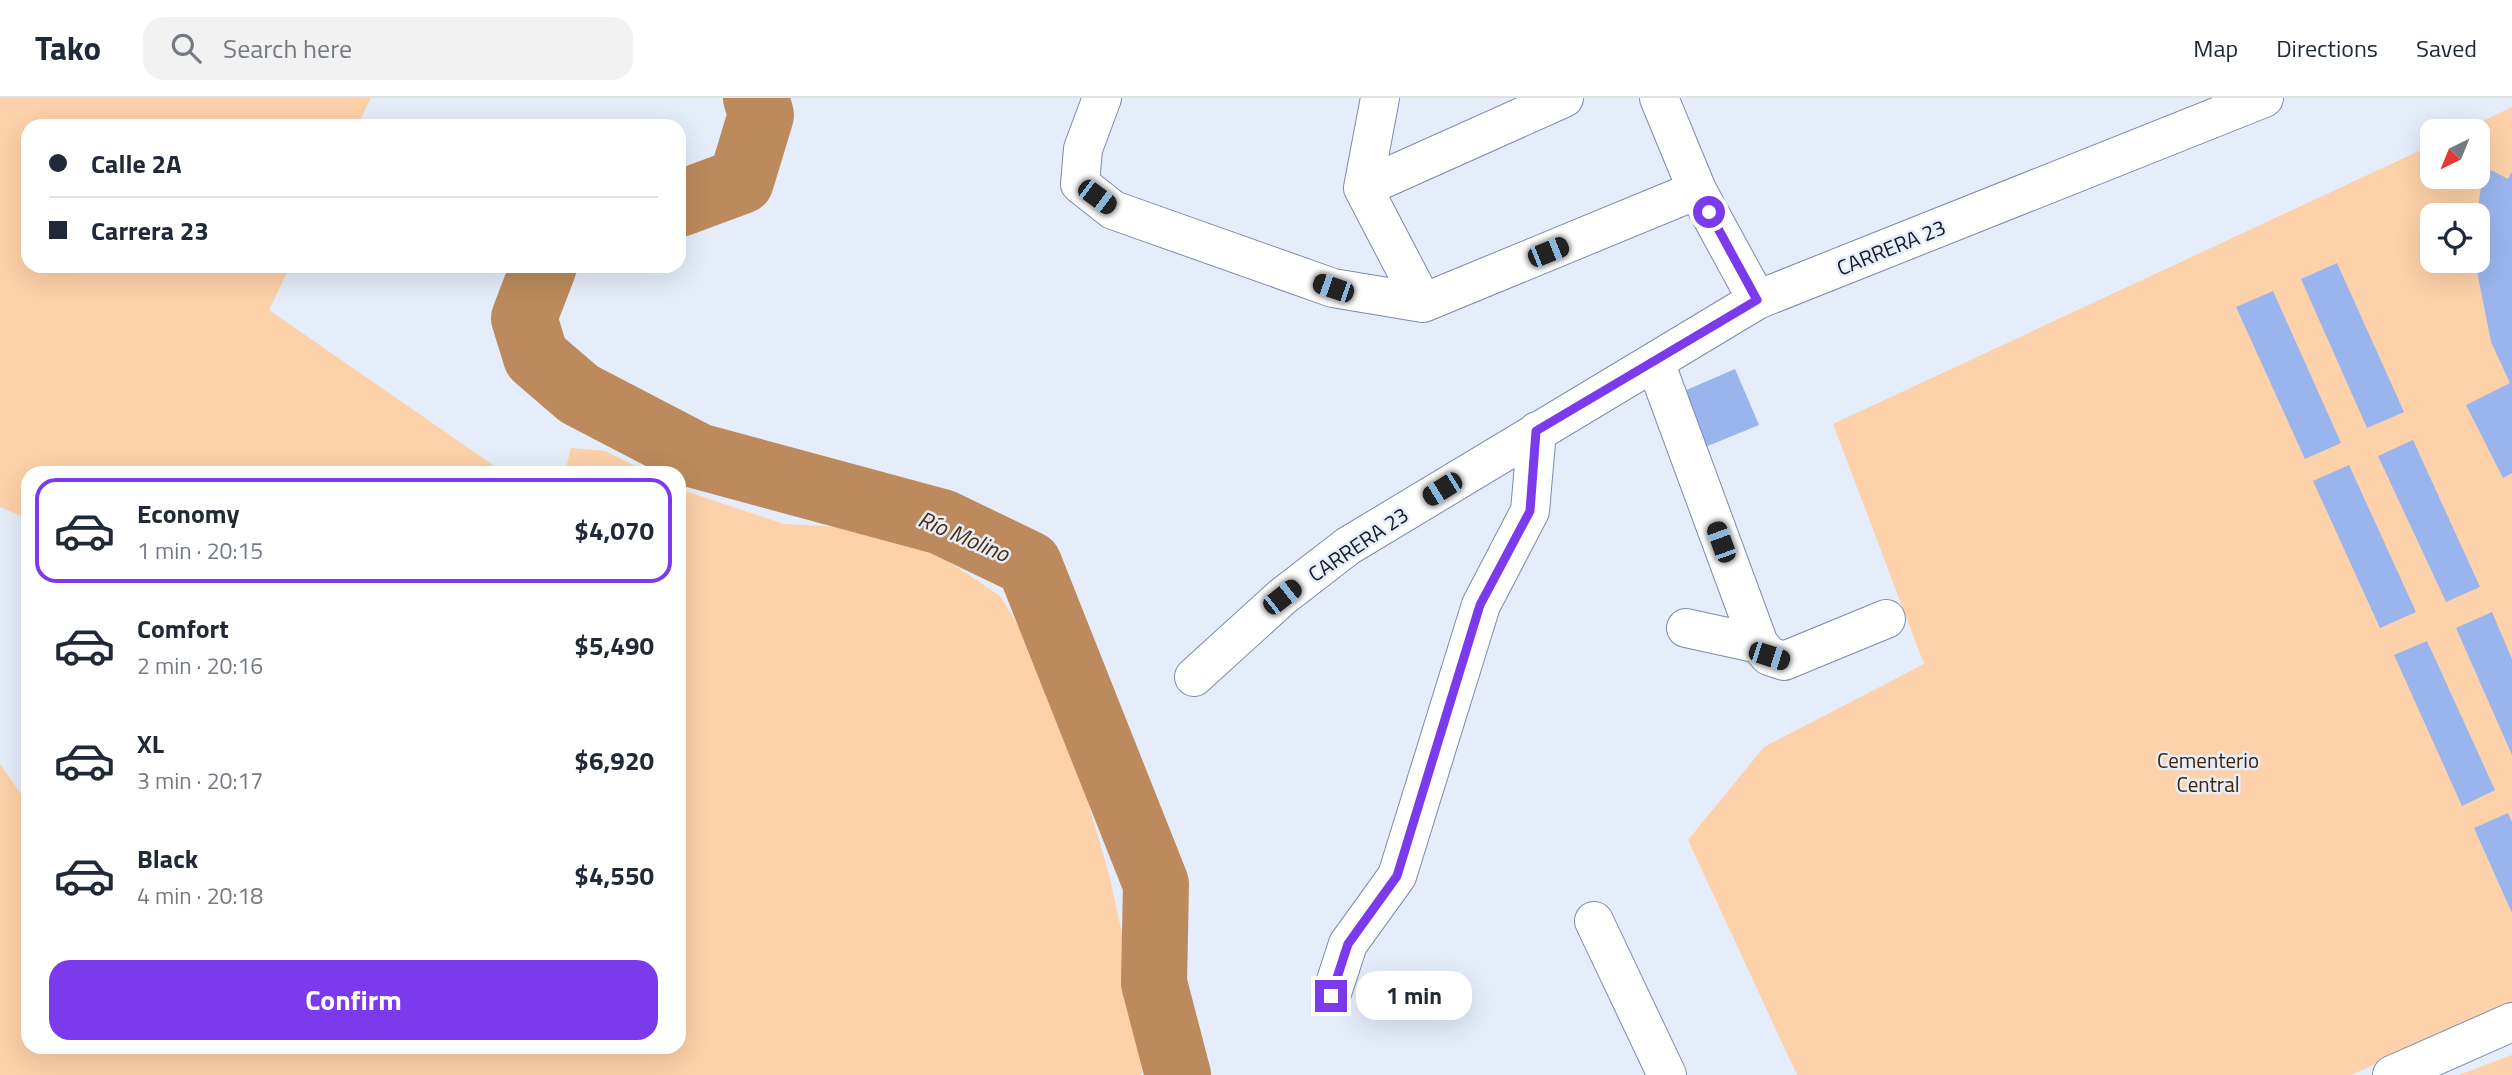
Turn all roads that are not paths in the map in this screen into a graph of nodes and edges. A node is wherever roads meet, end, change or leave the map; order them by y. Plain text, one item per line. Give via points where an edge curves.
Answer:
1 (1102, 98) edge
2 (1380, 98) edge
3 (1563, 98) edge
4 (1659, 98) edge
5 (2264, 98) edge
6 (1363, 188) junction
7 (1697, 191) junction
8 (1757, 300) junction
9 (1423, 303) junction
10 (1655, 362) junction
11 (1536, 431) junction
12 (1886, 619) dead end
13 (1686, 628) dead end
14 (1759, 644) junction
15 (1194, 677) dead end
16 (1594, 921) dead end
17 (1331, 996) dead end
18 (2512, 1022) edge
19 (1667, 1075) edge
20 (2392, 1075) edge

1 - 9 street via 1083,149 1080,184 1113,210 1333,288
2 - 6 street
3 - 6 street
4 - 7 street
5 - 8 street, CARRERA 23
6 - 9 street
7 - 8 street
7 - 9 street
8 - 10 street, CARRERA 23
10 - 11 street, CARRERA 23
10 - 14 street
11 - 15 street, CARRERA 23 via 1348,547 1282,597
11 - 17 street via 1530,511 1480,605 1397,876 1348,944
12 - 14 street via 1784,661 1769,656
13 - 14 street
16 - 19 street
18 - 20 street

